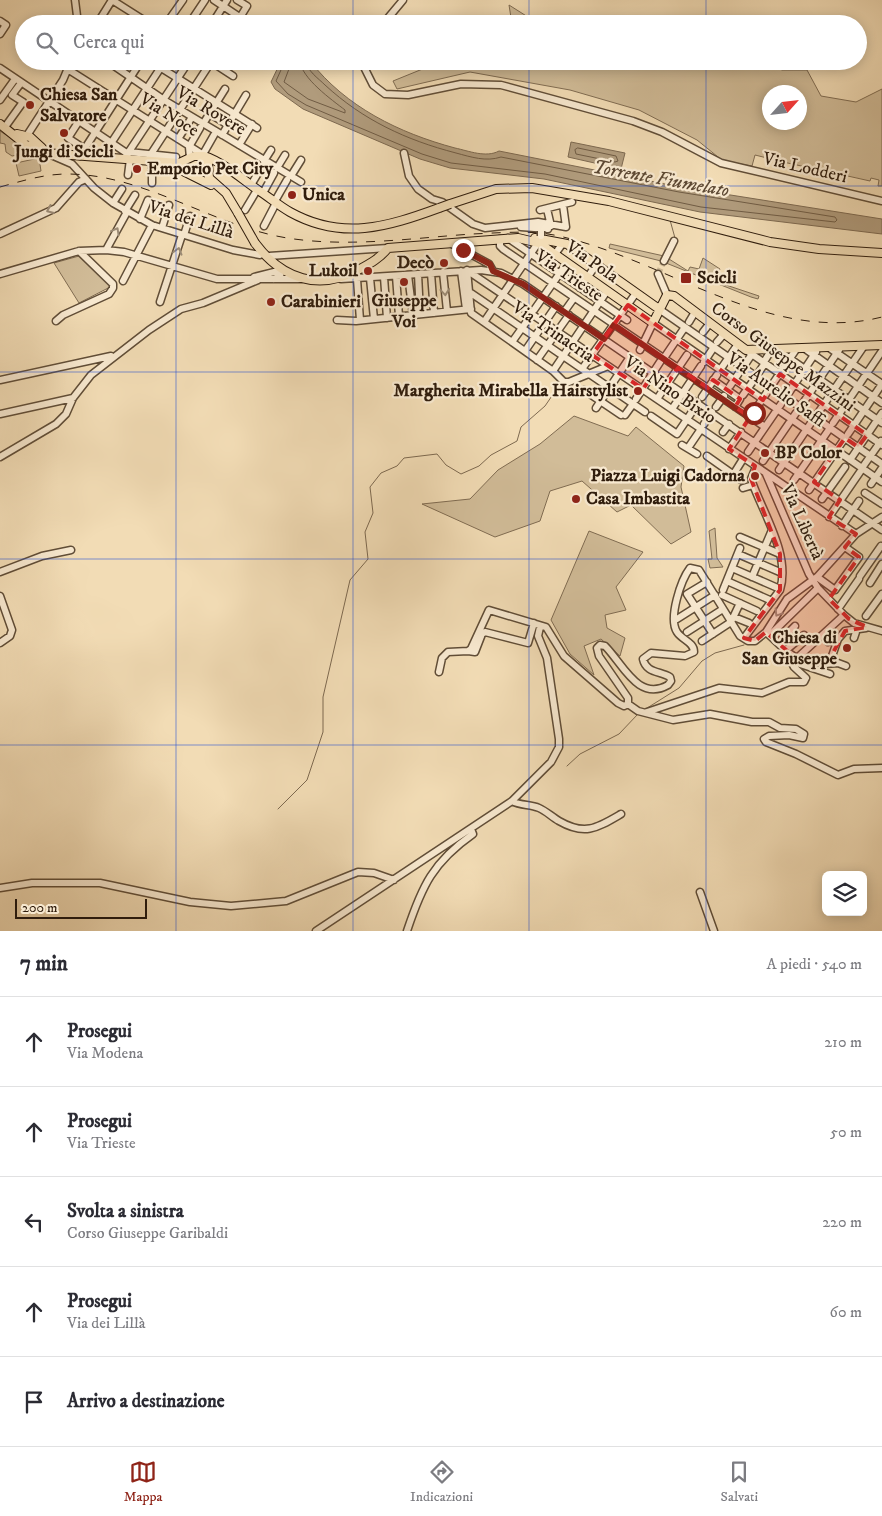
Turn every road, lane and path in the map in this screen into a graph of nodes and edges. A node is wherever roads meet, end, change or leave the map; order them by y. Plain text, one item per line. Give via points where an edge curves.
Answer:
1 (75, 0) edge
2 (112, 0) edge
3 (182, 0) edge
4 (205, 0) edge
5 (214, 0) edge
6 (237, 0) edge
7 (403, 0) edge
8 (225, 3) edge
9 (77, 15) edge
10 (103, 15) edge
11 (136, 15) edge
12 (172, 15) edge
13 (195, 15) edge
14 (218, 15) edge
15 (238, 15) edge
16 (241, 15) edge
17 (391, 15) edge
18 (3, 23) edge
19 (0, 34) edge
20 (69, 70) joint
21 (119, 70) edge
22 (135, 70) edge
23 (159, 70) edge
24 (163, 70) edge
25 (184, 70) edge
26 (205, 70) edge
27 (225, 70) edge
28 (365, 70) edge
29 (1, 72) edge
30 (130, 78) junction
31 (178, 79) junction
32 (18, 81) junction
33 (146, 89) junction
34 (193, 89) junction
35 (3, 90) edge
36 (246, 95) dead end
37 (0, 100) edge
38 (116, 100) junction
39 (164, 100) junction
40 (50, 102) junction
41 (216, 102) junction
42 (179, 109) junction
43 (133, 111) junction
44 (210, 114) junction
45 (235, 114) junction
46 (192, 117) junction
47 (80, 121) junction
48 (149, 121) junction
49 (228, 125) junction
50 (3, 126) edge
51 (202, 126) junction
52 (165, 131) junction
53 (96, 132) junction
54 (214, 135) dead end
55 (222, 135) junction
56 (178, 139) junction
57 (28, 140) junction
58 (112, 143) junction
59 (189, 146) junction
60 (239, 146) junction
61 (270, 150) dead end
62 (82, 152) junction
63 (45, 153) junction
64 (404, 153) dead end
65 (71, 155) junction
66 (202, 155) junction
67 (285, 155) dead end
68 (128, 156) junction
69 (99, 157) junction
70 (176, 157) dead end
71 (152, 158) junction
72 (189, 159) junction
73 (301, 160) dead end
74 (264, 163) junction
75 (72, 164) junction
76 (208, 170) junction
77 (276, 171) junction
78 (234, 174) junction
79 (128, 175) dead end
80 (193, 175) junction
81 (289, 178) junction
82 (86, 179) junction
83 (301, 182) dead end
84 (152, 183) dead end
85 (122, 189) dead end
86 (257, 189) junction
87 (135, 195) dead end
88 (228, 196) junction
89 (148, 200) dead end
90 (882, 201) edge
91 (276, 202) junction
92 (572, 202) dead end
93 (113, 203) junction
94 (169, 205) dead end
95 (564, 205) junction
96 (547, 209) junction
97 (540, 210) dead end
98 (126, 212) junction
99 (242, 212) junction
100 (190, 216) dead end
101 (140, 219) junction
102 (513, 224) junction
103 (152, 225) junction
104 (264, 226) dead end
105 (551, 226) junction
106 (566, 227) junction
107 (162, 228) junction
108 (0, 234) edge
109 (183, 235) junction
110 (540, 235) junction
111 (674, 241) dead end
112 (501, 242) junction
113 (563, 243) junction
114 (452, 244) junction
115 (388, 248) junction
116 (106, 250) junction
117 (79, 251) junction
118 (555, 253) junction
119 (882, 253) edge
120 (530, 254) junction
121 (260, 255) dead end
122 (137, 256) junction
123 (269, 258) junction
124 (664, 261) tunnel mouth
125 (524, 263) junction
126 (567, 263) junction
127 (596, 265) junction
128 (173, 267) junction
129 (282, 270) junction
130 (464, 271) junction
131 (493, 271) junction
132 (443, 272) junction
133 (431, 273) junction
134 (0, 274) edge
135 (418, 274) junction
136 (559, 274) junction
137 (658, 274) dead end
138 (408, 275) junction
139 (396, 276) junction
140 (260, 277) junction
141 (384, 277) junction
142 (370, 278) junction
143 (588, 278) junction
144 (302, 279) junction
145 (339, 279) junction
146 (357, 279) junction
147 (513, 279) junction
148 (274, 280) junction
149 (124, 281) dead end
150 (553, 283) junction
151 (580, 288) junction
152 (467, 291) junction
153 (607, 291) junction
154 (636, 293) junction
155 (502, 294) junction
156 (667, 295) junction
157 (543, 297) junction
158 (574, 298) junction
159 (160, 302) dead end
160 (600, 302) junction
161 (650, 302) junction
162 (628, 305) junction
163 (556, 306) junction
164 (492, 308) junction
165 (659, 309) junction
166 (469, 310) junction
167 (447, 311) junction
168 (594, 311) junction
169 (533, 312) junction
170 (695, 312) junction
171 (434, 313) junction
172 (420, 314) junction
173 (567, 314) junction
174 (413, 315) junction
175 (399, 316) junction
176 (620, 316) junction
177 (387, 318) junction
178 (374, 319) junction
179 (337, 320) dead end
180 (360, 320) junction
181 (627, 320) dead end
182 (56, 321) dead end
183 (484, 322) junction
184 (545, 322) junction
185 (653, 323) junction
186 (710, 323) junction
187 (687, 324) junction
188 (614, 325) junction
189 (585, 326) junction
190 (521, 328) junction
191 (558, 332) junction
192 (724, 334) junction
193 (701, 335) junction
194 (534, 338) junction
195 (604, 339) junction
196 (676, 339) junction
197 (512, 342) junction
198 (574, 342) junction
199 (738, 344) junction
200 (716, 345) junction
201 (882, 345) edge
202 (547, 346) junction
203 (864, 346) junction
204 (641, 347) junction
205 (824, 347) junction
206 (801, 348) junction
207 (774, 349) junction
208 (840, 350) junction
209 (525, 351) junction
210 (750, 352) junction
211 (882, 352) edge
212 (689, 353) junction
213 (114, 355) junction
214 (592, 355) junction
215 (814, 355) junction
216 (563, 357) junction
217 (630, 357) junction
218 (729, 358) junction
219 (790, 359) junction
220 (538, 360) junction
221 (662, 360) junction
222 (764, 362) junction
223 (704, 363) junction
224 (852, 363) junction
225 (744, 365) junction
226 (829, 365) junction
227 (608, 366) junction
228 (678, 368) junction
229 (582, 369) junction
230 (805, 370) junction
231 (553, 371) junction
232 (654, 373) junction
233 (588, 374) junction
234 (620, 374) junction
235 (780, 374) junction
236 (867, 374) junction
237 (717, 375) junction
238 (757, 375) junction
239 (843, 376) junction
240 (693, 378) junction
241 (0, 380) edge
242 (819, 380) junction
243 (668, 383) junction
244 (795, 384) junction
245 (882, 384) edge
246 (731, 385) junction
247 (858, 386) junction
248 (771, 387) junction
249 (610, 388) junction
250 (708, 388) junction
251 (643, 389) junction
252 (584, 390) dead end
253 (834, 390) junction
254 (683, 392) junction
255 (744, 394) junction
256 (809, 394) junction
257 (873, 397) junction
258 (72, 398) junction
259 (722, 398) junction
260 (657, 400) junction
261 (700, 400) junction
262 (763, 400) junction
263 (849, 400) junction
264 (601, 401) junction
265 (635, 401) junction
266 (783, 401) junction
267 (882, 403) edge
268 (824, 404) junction
269 (735, 407) junction
270 (596, 408) dead end
271 (672, 409) junction
272 (799, 409) junction
273 (714, 410) junction
274 (864, 411) junction
275 (882, 413) edge
276 (0, 414) edge
277 (753, 414) junction
278 (816, 415) junction
279 (839, 415) junction
280 (687, 419) junction
281 (792, 420) junction
282 (880, 422) edge
283 (729, 424) junction
284 (854, 425) junction
285 (703, 426) junction
286 (832, 426) junction
287 (765, 427) junction
288 (806, 430) junction
289 (741, 432) junction
290 (867, 435) junction
291 (721, 436) junction
292 (846, 436) junction
293 (821, 440) junction
294 (755, 442) junction
295 (881, 443) edge
296 (858, 448) junction
297 (729, 449) junction
298 (836, 450) junction
299 (748, 452) dead end
300 (770, 452) junction
301 (696, 454) dead end
302 (707, 456) dead end
303 (870, 456) junction
304 (0, 457) edge
305 (743, 458) junction
306 (850, 460) junction
307 (763, 461) dead end
308 (784, 462) junction
309 (882, 464) edge
310 (845, 467) dead end
311 (756, 468) junction
312 (882, 468) edge
313 (861, 470) junction
314 (799, 472) junction
315 (733, 474) junction
316 (766, 474) junction
317 (776, 474) junction
318 (741, 480) dead end
319 (873, 481) junction
320 (814, 482) junction
321 (882, 482) edge
322 (791, 484) junction
323 (753, 485) junction
324 (744, 488) dead end
325 (828, 492) junction
326 (865, 493) dead end
327 (806, 494) junction
328 (840, 500) junction
329 (859, 501) dead end
330 (881, 501) edge
331 (820, 503) junction
332 (853, 509) junction
333 (829, 517) junction
334 (882, 517) edge
335 (872, 523) junction
336 (842, 526) junction
337 (772, 530) junction
338 (882, 530) edge
339 (856, 534) junction
340 (740, 537) dead end
341 (881, 546) edge
342 (845, 547) junction
343 (765, 548) junction
344 (71, 550) dead end
345 (780, 554) junction
346 (758, 563) junction
347 (882, 564) edge
348 (732, 568) junction
349 (0, 572) edge
350 (782, 573) junction
351 (815, 579) junction
352 (727, 581) junction
353 (706, 582) junction
354 (749, 583) junction
355 (870, 583) dead end
356 (818, 588) junction
357 (780, 589) junction
358 (720, 593) junction
359 (882, 594) edge
360 (0, 596) edge
361 (772, 601) junction
362 (740, 603) junction
363 (696, 607) junction
364 (723, 609) junction
365 (838, 609) junction
366 (757, 611) dead end
367 (844, 615) junction
368 (866, 616) dead end
369 (732, 619) junction
370 (675, 620) junction
371 (704, 621) junction
372 (749, 624) dead end
373 (537, 625) junction
374 (795, 626) dead end
375 (867, 627) junction
376 (857, 629) junction
377 (882, 631) edge
378 (687, 632) dead end
379 (713, 634) junction
380 (768, 634) junction
381 (804, 635) dead end
382 (744, 638) junction
383 (854, 638) dead end
384 (838, 639) junction
385 (702, 641) dead end
386 (828, 642) dead end
387 (0, 643) edge
388 (477, 643) junction
389 (778, 643) junction
390 (785, 651) junction
391 (826, 653) dead end
392 (794, 658) junction
393 (826, 661) junction
394 (803, 662) junction
395 (846, 666) dead end
396 (439, 672) dead end
397 (830, 674) dead end
398 (628, 704) junction
399 (646, 713) junction
400 (882, 768) edge
401 (512, 801) junction
402 (621, 814) dead end
403 (472, 832) junction
404 (394, 880) junction
405 (0, 888) edge
406 (700, 892) dead end
407 (316, 931) edge
408 (407, 931) edge
409 (714, 931) edge

1 - 9 street
2 - 10 street
2 - 11 street
3 - 12 street
4 - 13 street
5 - 8 street
6 - 16 street via 247,6
7 - 17 street
8 - 14 street
8 - 15 street
18 - 19 street
20 - 38 street, Via Noce
20 - 40 street
21 - 30 street, Via Rovere
22 - 30 street
23 - 33 street
24 - 31 street
25 - 31 street
26 - 34 street
27 - 41 street via 234,75
28 - 90 street, Via Lodderi via 373,86 385,94 408,95 460,84 501,85 634,121 721,163
29 - 32 street
30 - 33 street, Via Rovere
30 - 38 street
31 - 34 street
31 - 39 street
32 - 35 street
32 - 40 street
32 - 50 street via 12,95 22,102
33 - 39 street, Via Rovere
33 - 43 street
34 - 41 street
34 - 42 street
35 - 37 street
36 - 45 street
38 - 43 street, Via Noce
38 - 53 street
39 - 42 street, Via Rovere
39 - 48 street
40 - 47 street
40 - 57 street
41 - 44 street
41 - 45 street
42 - 46 street, Via Rovere
42 - 52 street
43 - 48 street, Via Noce
43 - 58 street
44 - 49 street
44 - 51 street
45 - 49 street
45 - 60 street via 254,126
46 - 51 street, Via Rovere
46 - 56 street
47 - 53 street
47 - 62 street via 68,138
48 - 52 street, Via Noce
48 - 68 street
49 - 55 street
50 - 57 main road
51 - 55 street, Via Rovere
51 - 59 street
52 - 56 street, Via Noce
52 - 71 street
53 - 58 street
53 - 62 street
54 - 66 street
55 - 60 street, Via Rovere
56 - 59 street, Via Noce
57 - 63 main road
57 - 65 main road via 46,149
58 - 68 street
58 - 69 street
59 - 66 street, Via Noce
59 - 72 street
60 - 74 street, Via Rovere
61 - 74 street
62 - 65 main road
62 - 69 main road
63 - 65 main road
63 - 75 street, Via dei Lillà
64 - 102 street via 408,176 432,199 480,226 491,228
65 - 75 street
66 - 72 main road
66 - 76 main road via 208,163
66 - 78 main road
67 - 77 street
68 - 69 main road
68 - 71 main road
68 - 79 street
70 - 71 street
71 - 72 main road via 179,163
71 - 80 main road
71 - 84 street
72 - 80 main road via 187,166
73 - 81 street
74 - 77 street, Via Rovere
74 - 86 street
75 - 82 street, Via dei Lillà
76 - 78 main road via 217,168
76 - 80 main road via 202,176
76 - 88 main road via 210,181
77 - 81 street, Via Rovere
77 - 86 street
78 - 86 main road
80 - 88 main road
81 - 83 street, Via Rovere
81 - 91 street
82 - 93 street, Via dei Lillà
82 -> 108 street via 79,182 56,208
85 - 93 street
86 - 91 main road
86 - 99 street
87 - 98 street
88 - 99 main road
89 - 101 street
91 - 104 street
91 - 119 main road, bridge via 322,225 359,229 382,227 496,189 532,188 609,201 779,243
92 - 95 street
93 - 98 street, Via dei Lillà
94 - 107 street
95 - 96 street
95 - 106 street
96 - 97 street
96 - 105 street
98 - 101 street, Via dei Lillà
116 -> 98 street
99 - 123 main road, bridge via 254,243
100 - 109 street
101 - 103 street, Via dei Lillà
102 - 105 street via 538,222
102 - 110 street
103 - 107 street, Via dei Lillà
103 - 122 street
105 - 106 street
106 - 110 street
107 - 109 street, Via dei Lillà
109 - 121 street, Via dei Lillà
128 -> 109 street
110 - 112 main road, Via Pola
110 - 113 main road
110 - 118 main road, Via Pola
110 - 120 street
111 - 124 street
112 - 114 main road, Via Pola
112 - 120 street
112 - 125 street, Via Trieste
113 - 118 street
113 - 127 main road
114 - 115 main road
114 - 131 street via 490,264
115 - 123 street
115 - 145 main road via 380,257
116 - 117 street
116 - 122 street
117 - 134 street
117 - 182 street via 113,288 109,294
118 - 126 main road, Via Pola
120 - 125 street
120 - 136 street
122 - 128 street
122 - 149 street
123 - 129 main road
123 - 140 street via 268,268
125 - 147 street
125 - 150 street, Via Trieste
126 - 136 street
126 - 143 main road, Via Pola
127 - 143 street
127 - 154 main road
128 - 140 street via 217,279
128 - 159 street
129 - 140 street
129 - 144 main road
129 - 148 street
130 - 131 street
130 - 132 street
130 - 152 street
130 - 155 street, Via Nino Bixio
131 - 147 street
132 - 133 street
132 -> 167 street
133 - 135 street
133 - 171 street
135 - 138 street
135 - 172 street
136 - 150 street
136 - 151 street
137 - 156 street
138 - 139 street
138 - 174 street
139 - 141 street
139 - 175 street
140 - 148 street
140 - 213 street via 203,303 181,309
141 - 142 street
141 - 177 street
142 - 146 street
142 - 178 street
143 - 151 street
143 - 153 main road, Via Pola
144 - 145 main road
144 - 148 street
145 - 146 street
146 - 180 street
147 - 155 street
147 - 157 street
150 - 157 street
150 - 158 street, Via Trieste
151 - 160 street
152 - 164 street, Via Trinacria
152 - 166 street
153 - 160 street
153 - 162 main road, Via Pola
154 - 161 main road
154 - 162 street
155 - 164 street
155 - 169 street, Via Nino Bixio
156 - 161 main road
156 - 165 main road
156 - 170 main road, Corso Giuseppe Mazzini via 674,296
157 - 163 street
157 - 169 street
158 - 168 street, Via Trieste
158 - 173 street
160 - 168 street
160 - 176 street
161 - 165 main road
162 - 176 street
162 - 185 main road, Via Pola
163 - 173 street
163 - 184 street
164 - 183 street
164 - 190 street, Via Trinacria
165 - 185 main road
165 - 187 street
166 - 167 street
166 - 183 street
167 - 171 street
168 - 188 street, Via Trieste
168 - 189 street
169 - 184 street, Via Nino Bixio
169 - 190 street
170 - 186 main road, Corso Giuseppe Mazzini
170 - 187 street
171 - 172 street
172 - 174 street
173 - 189 street
173 - 191 street
174 - 175 street
175 - 177 street
176 - 181 street
176 - 188 street
177 - 178 street
178 - 180 street
179 - 180 street
183 - 197 street
184 - 191 street, Via Nino Bixio
184 - 194 street
185 - 196 street, Via Aurelio Saffi
185 - 204 street
186 - 192 main road, Corso Giuseppe Mazzini
186 - 193 street
187 - 193 street
187 - 196 street
188 - 195 street
188 - 204 street, Via Trieste
189 - 195 street
189 - 198 street
190 - 194 street, Via Trinacria
190 - 197 street
191 - 198 street, Via Nino Bixio
191 - 202 street
192 - 199 main road, Corso Giuseppe Mazzini
192 - 200 street
193 - 200 street
193 - 212 street
194 - 202 street, Via Trinacria
194 - 209 street
195 - 214 street
195 - 217 street
196 - 212 street, Via Aurelio Saffi
196 - 221 street
197 - 209 street
198 - 214 street, Via Nino Bixio
198 - 216 street
199 - 210 main road, Corso Giuseppe Mazzini
199 - 218 street
200 - 218 street
200 - 223 street
201 - 203 main road
202 - 216 street, Via Trinacria
202 - 220 street
203 - 208 main road
203 - 224 street
204 - 221 street, Via Trieste
205 - 206 main road
205 - 208 main road
205 - 215 street
206 - 207 main road
206 - 215 street
206 - 219 street
207 - 210 main road
207 - 219 street
207 - 222 street
208 - 224 street
208 - 226 street
209 - 220 street
210 - 222 street, Corso Giuseppe Mazzini
210 - 225 street
211 - 236 street
212 - 223 street, Via Aurelio Saffi
212 - 228 street
213 - 241 street
213 - 258 street
214 - 227 street, Via Nino Bixio
214 - 229 street
215 - 226 street
215 - 230 street
216 - 229 street, Via Trinacria
216 - 231 street
217 - 232 street
217 - 234 street
218 - 225 street
218 - 237 street
219 - 230 street
219 - 235 street
220 - 231 street
221 - 228 street, Via Trieste
221 - 232 street
222 - 235 street, Corso Giuseppe Mazzini
222 - 238 street
223 - 237 street, Via Aurelio Saffi
223 - 240 street
224 - 236 street
224 - 239 street
225 - 238 street
225 - 246 street
226 - 239 street
226 - 242 street
227 - 233 street
227 - 234 street, Via Nino Bixio
228 - 240 street, Via Trieste
228 - 243 street
229 - 233 street, Via Trinacria
230 - 242 street
230 - 244 street
231 - 233 street via 564,382
232 - 243 street
232 - 251 street
233 - 249 street, Via Trinacria
234 - 249 street
234 - 251 street, Via Nino Bixio
235 - 244 street, Corso Giuseppe Mazzini
235 - 248 street
236 - 245 street
236 - 247 street
237 - 246 street, Via Aurelio Saffi
237 - 246 street
237 - 250 street
238 - 248 street
238 - 255 street
239 - 247 street
239 - 253 street
240 - 250 street, Via Trieste
240 - 254 street
242 - 253 street
242 - 256 street
243 - 254 street
243 - 260 street
244 - 256 street, Corso Giuseppe Mazzini
244 - 266 street
245 - 257 street
246 - 255 street, Via Aurelio Saffi
246 - 255 street
246 - 259 street
247 - 257 street
247 - 263 street
248 - 262 street
248 - 266 street
249 - 264 street
249 - 265 street, Via Trinacria
250 - 259 street, Via Trieste
250 - 261 street
251 - 260 street, Via Nino Bixio
251 - 265 street
252 - 264 street
253 - 263 street
253 - 268 street
254 - 261 street
254 - 271 street
255 - 262 street, Via Aurelio Saffi
255 - 269 street
256 - 268 street, Corso Giuseppe Mazzini
256 - 272 street
257 - 267 street
257 - 274 street
258 - 276 street
258 - 304 street via 66,414 56,424
259 - 269 street, Via Trieste
259 - 273 street
260 - 271 street, Via Nino Bixio
261 - 273 street
261 - 280 street
262 - 266 street, Via Aurelio Saffi
262 - 277 street
263 - 274 street
263 - 279 street
264 - 265 street via 623,415
264 - 270 street
265 - 280 street, Via Trinacria via 677,434
266 - 272 street
266 - 281 street, Via Aurelio Saffi
266 - 287 street
268 - 278 street
268 - 279 street, Corso Giuseppe Mazzini
269 - 277 street, Via Trieste
271 - 280 street, Via Nino Bixio
272 - 278 street
272 - 281 street
273 - 283 street
273 - 285 street
274 - 282 street
274 - 284 street
275 - 282 street
277 - 287 street, Via Trieste
278 - 286 street
278 - 288 street
279 - 284 street, Corso Giuseppe Mazzini
279 - 286 street
280 - 285 street, Via Nino Bixio
281 - 288 street, Via Aurelio Saffi
281 - 300 street
282 - 290 street
283 - 289 street
283 - 291 street
284 - 290 street, Corso Giuseppe Mazzini
284 - 292 street
285 - 291 street, Via Nino Bixio
285 - 301 street via 685,446
286 - 292 street
286 - 293 street
287 - 294 street
288 - 293 street, Via Aurelio Saffi
288 - 308 street
289 - 294 street
289 - 297 street
290 - 295 street, Corso Giuseppe Mazzini
290 - 296 street
291 - 297 street, Via Nino Bixio
292 - 296 street
292 - 298 street
293 - 298 street, Via Aurelio Saffi
293 - 314 street
294 - 299 street
294 - 300 street
295 - 303 street
296 - 303 street
296 - 306 street
297 - 305 street, Via Nino Bixio
298 - 306 street, Via Aurelio Saffi
298 - 320 street
300 - 307 street
300 - 308 street
302 - 315 street via 721,462
303 - 309 street
303 - 313 street
305 - 311 street, Via Nino Bixio
305 - 315 street
306 - 313 street, Via Aurelio Saffi
308 - 314 street
308 - 317 street
310 - 325 street
311 - 316 street, Via Nino Bixio
311 - 323 street via 750,477
312 - 319 street
313 - 319 street, Via Aurelio Saffi
313 - 328 street
314 - 320 street
314 - 322 street
315 - 318 street
316 - 317 street, Via Nino Bixio
316 - 351 street, Via Libertà
317 - 322 street, Via Nino Bixio
319 - 321 street, Via Aurelio Saffi
320 - 325 street
320 - 327 street
322 - 327 street, Via Nino Bixio
323 - 324 street
323 - 337 street
325 - 328 street
325 - 331 street
326 - 330 street
327 - 331 street, Via Nino Bixio
328 - 332 street
328 - 333 street
329 - 332 street
331 - 333 street, Via Nino Bixio
332 - 335 street
332 - 336 street
333 - 336 street, Via Nino Bixio
334 - 335 street
335 - 338 street
335 - 339 street
336 - 339 street, Via Nino Bixio
337 - 343 street
337 - 345 street
339 - 342 street
340 - 343 street
341 - 365 street
342 - 351 street
342 - 351 street via 859,556 835,590
343 - 345 street
343 - 346 street
344 - 349 street via 42,556
345 - 350 street
346 - 348 street via 739,551
346 - 350 street
346 - 354 street
347 - 355 street
348 - 352 street
348 - 354 street
350 - 357 street
351 - 356 street, Via Libertà
351 -> 380 street via 787,599
352 - 354 street
352 - 358 street
353 - 358 street
353 - 363 street via 687,594
353 - 370 street via 696,568 688,570 676,604
354 - 357 street
354 - 361 street
356 - 365 street, Via Libertà
356 - 380 street
357 - 361 street
358 - 362 street
358 - 363 street
358 - 364 street
359 - 368 street
360 - 387 street via 12,630 10,636
361 - 382 street
362 - 366 street
362 - 369 street
363 - 370 street
363 - 371 street
364 - 369 street
364 - 371 street
365 - 367 street, Via Libertà
367 - 375 street, Via Libertà
367 - 392 street
369 - 372 street
369 - 379 street
369 - 382 street
370 - 398 street via 680,636 692,645 694,652 685,656 651,653 644,657 649,669 671,679 661,689 641,687 605,646 597,648 596,652 628,698
371 - 378 street
371 - 379 street
373 - 388 street via 528,643 486,632
373 - 388 street via 488,611
373 - 398 street via 548,630 569,661 618,703
373 - 401 street via 538,636 548,658 559,747 546,768
374 - 389 street
375 - 376 street
375 - 377 street
376 - 383 street
376 - 384 street via 845,631
379 - 385 street
380 - 382 street via 755,642
380 - 389 street
381 - 390 street
384 - 386 street
384 - 393 street via 833,656
388 - 396 street via 468,651 448,652 442,658
389 - 390 street
390 - 392 street
390 - 399 street via 794,667 806,678 804,682 789,682 762,693 719,688
391 - 393 street
392 - 394 street
392 - 397 street via 809,669
393 - 394 street
394 - 395 street
398 - 399 street
399 - 400 street via 676,720 710,714 769,722 780,728 802,731 804,737 769,736 764,739 766,742 834,774
401 - 402 street via 539,808 567,825 585,830
401 - 403 street
403 - 404 street
403 - 408 street via 446,854 425,884
404 - 405 street via 358,872 286,901 238,906 190,902 100,883 32,883
404 - 407 street
406 - 409 street

